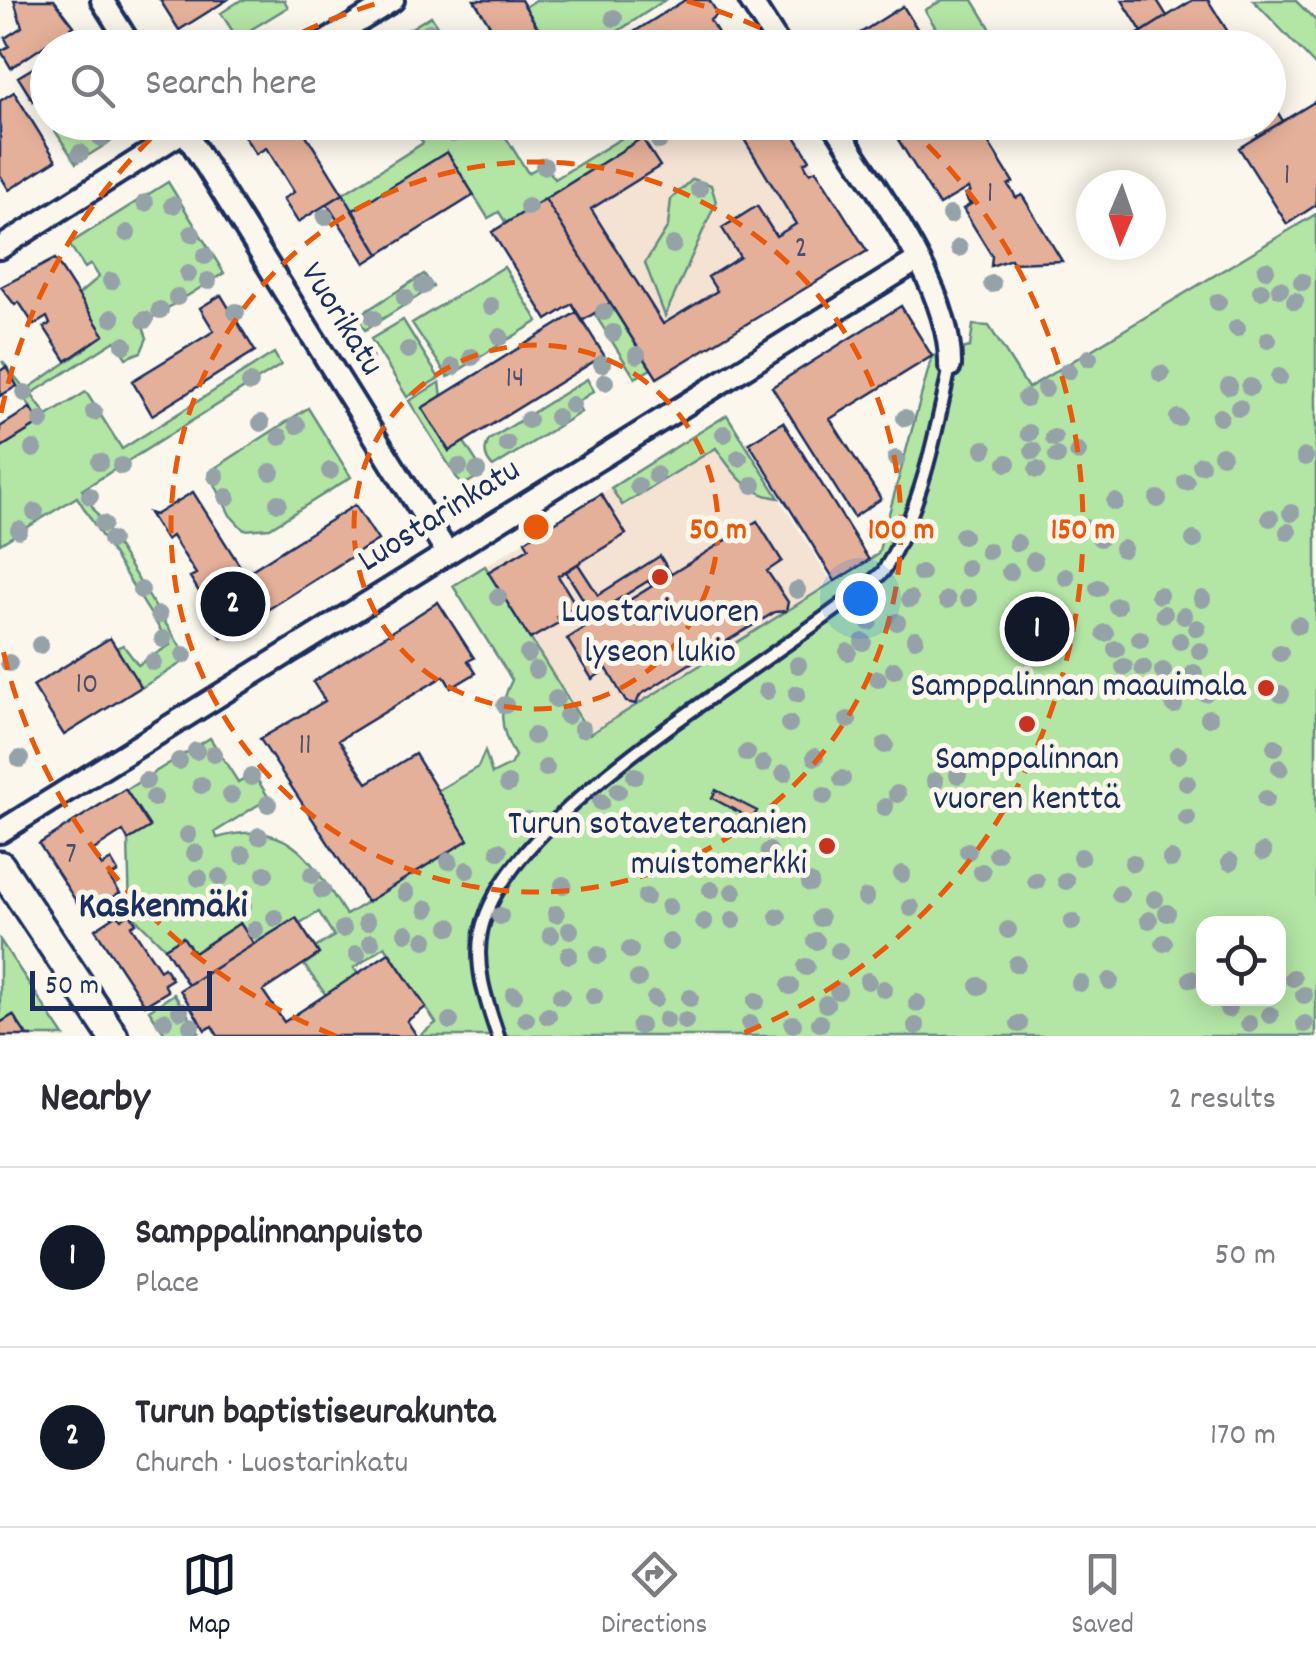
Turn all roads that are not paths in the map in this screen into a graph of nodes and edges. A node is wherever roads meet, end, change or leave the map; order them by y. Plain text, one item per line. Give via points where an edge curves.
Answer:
1 (102, 0) edge
2 (393, 0) edge
3 (750, 0) edge
4 (121, 30) edge
5 (345, 30) edge
6 (769, 30) edge
7 (166, 140) edge
8 (196, 140) edge
9 (844, 140) edge
10 (0, 248) edge
11 (916, 261) junction
12 (950, 366) joint
13 (446, 551) junction
14 (0, 832) edge
15 (0, 866) edge
16 (113, 1036) edge
17 (498, 1036) edge

1 - 4 street
2 - 5 street
3 - 6 street
7 - 10 street
8 - 13 street, Vuorikatu
9 - 11 street
11 - 12 street via 940,300
11 - 13 street, Luostarinkatu
12 - 17 lane via 916,497 883,572 618,768 500,885 480,936 479,965
13 - 14 street, Luostarinkatu
15 - 16 main road

